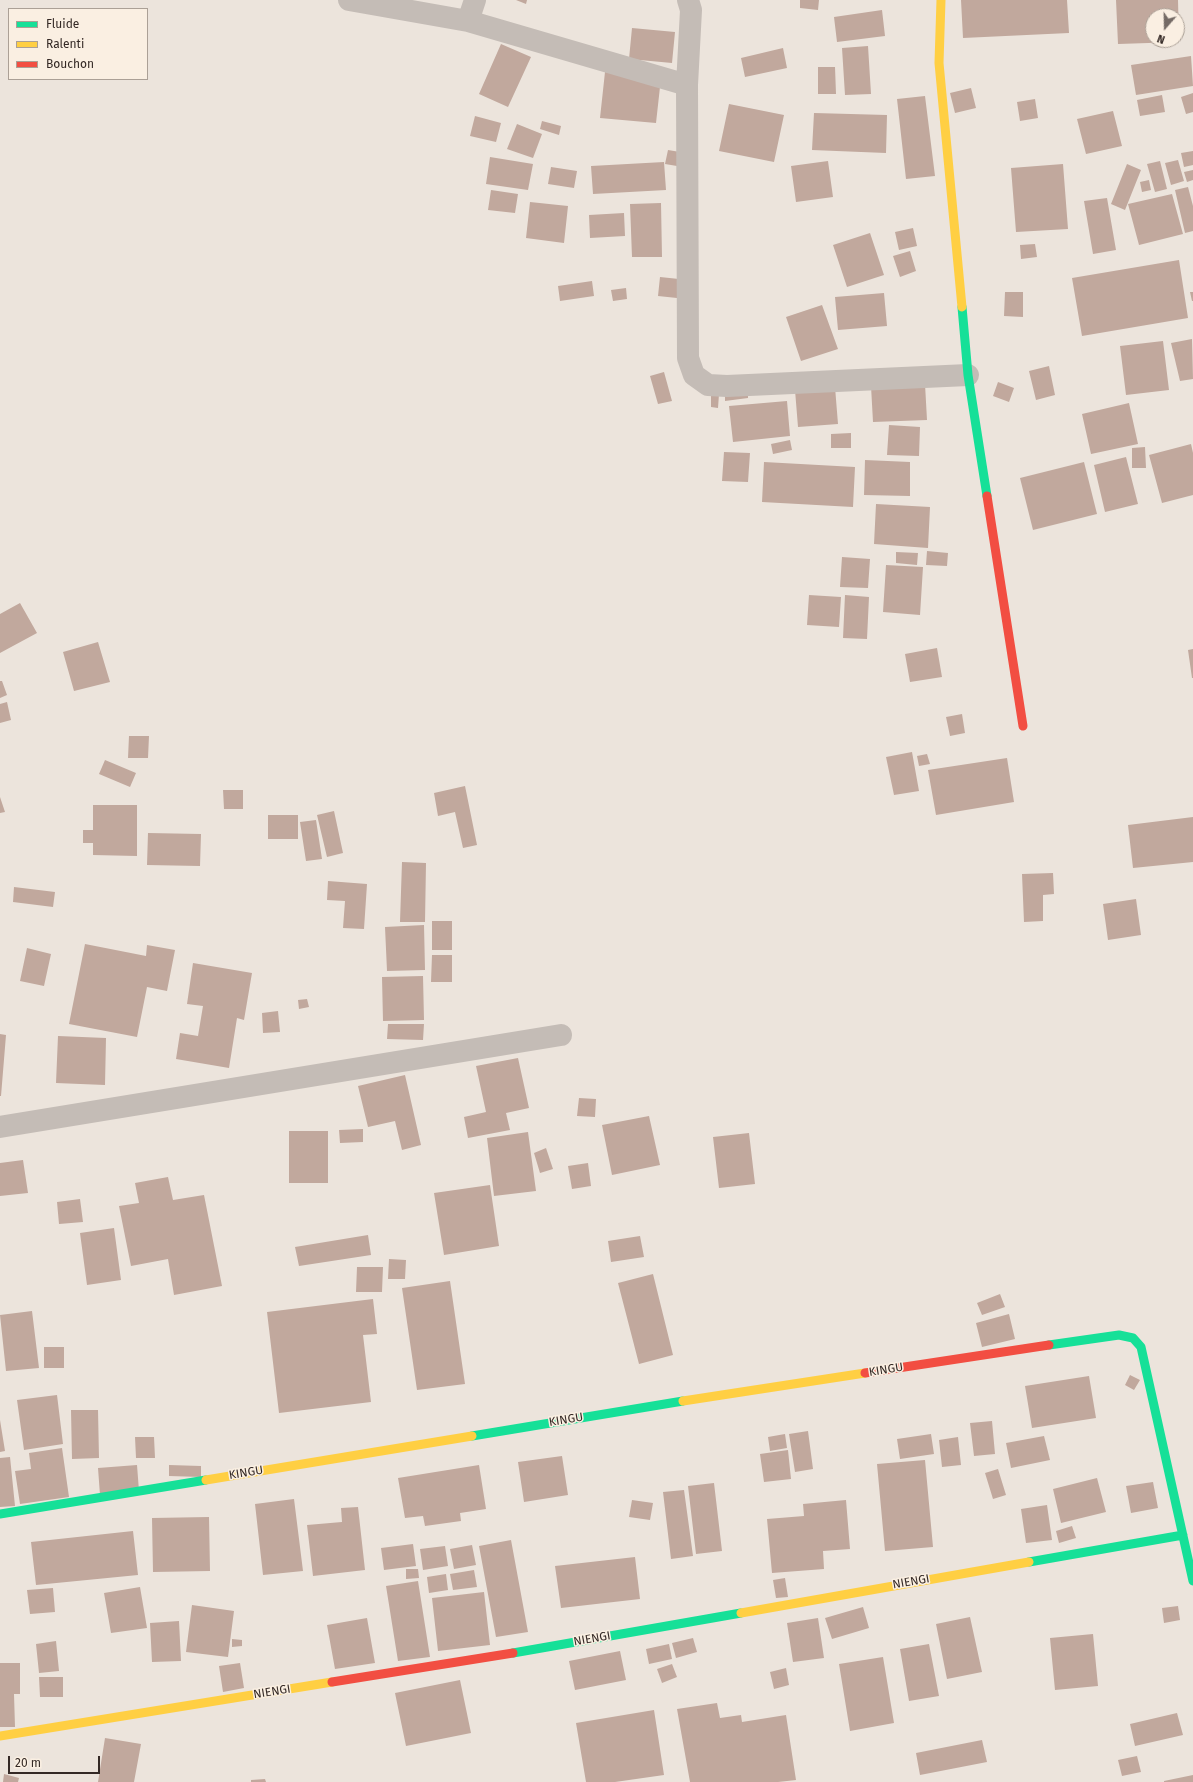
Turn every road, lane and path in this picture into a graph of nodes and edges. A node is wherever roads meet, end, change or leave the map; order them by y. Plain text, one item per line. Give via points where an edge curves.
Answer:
1 (349, 0) edge
2 (475, 0) edge
3 (688, 0) edge
4 (941, 0) edge
5 (468, 21) junction
6 (687, 85) junction
7 (968, 375) junction
8 (1023, 726) dead end
9 (561, 1035) dead end
10 (0, 1127) edge
11 (0, 1514) edge
12 (1183, 1535) junction
13 (1193, 1581) edge
14 (0, 1736) edge

1 - 5 street
2 - 5 street
3 - 6 street via 691,10
4 - 7 street via 939,63
5 - 6 street
6 - 7 street via 688,358 694,375 708,385 727,386
7 - 8 street
9 - 10 street
11 - 12 street, KINGU via 748,1390 1119,1335 1133,1338 1141,1347
12 - 13 street
12 - 14 street, NIENGI via 476,1659

